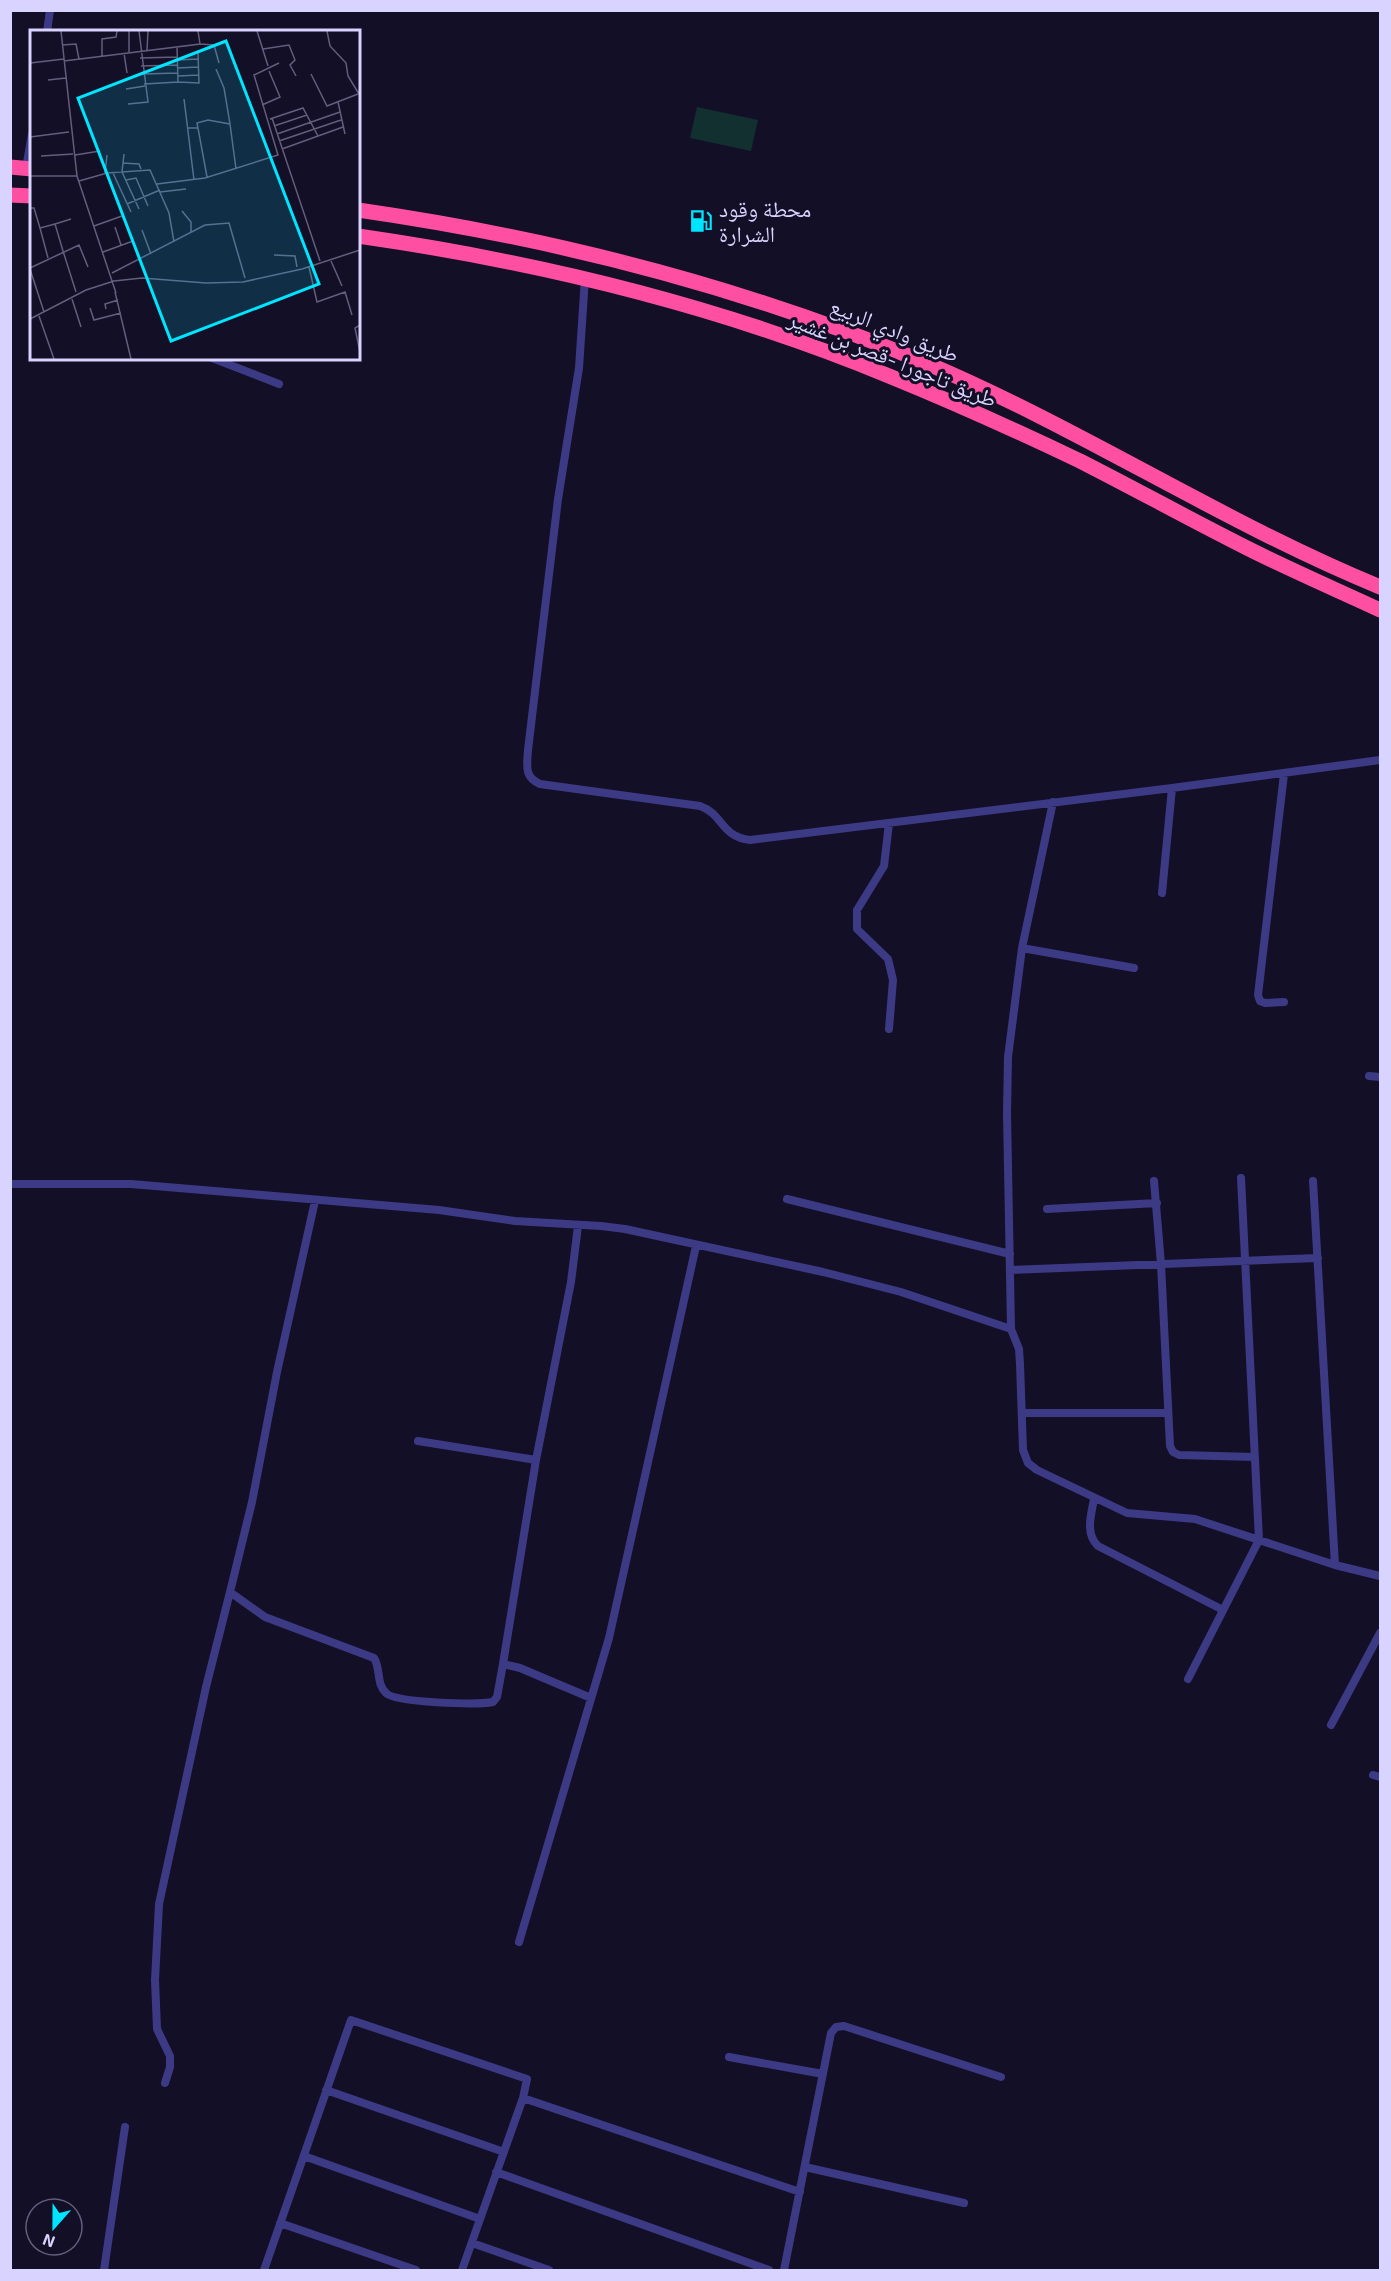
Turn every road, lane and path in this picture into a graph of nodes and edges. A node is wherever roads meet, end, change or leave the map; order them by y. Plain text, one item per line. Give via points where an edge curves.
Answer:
1 (50, 10) edge
2 (47, 30) edge
3 (10, 167) edge
4 (29, 168) edge
5 (10, 195) edge
6 (30, 196) edge
7 (360, 210) edge
8 (360, 236) edge
9 (585, 278) junction
10 (217, 360) edge
11 (279, 384) dead end
12 (1380, 587) edge
13 (1380, 610) edge
14 (1380, 760) edge
15 (1284, 774) junction
16 (1172, 789) junction
17 (1053, 802) junction
18 (889, 823) junction
19 (1162, 893) dead end
20 (1022, 948) junction
21 (1134, 968) dead end
22 (1284, 1002) dead end
23 (889, 1029) dead end
24 (1369, 1076) dead end
25 (1380, 1077) edge
26 (1241, 1178) dead end
27 (1154, 1181) dead end
28 (1313, 1181) dead end
29 (10, 1184) edge
30 (788, 1199) dead end
31 (315, 1201) junction
32 (1157, 1203) junction
33 (1047, 1209) dead end
34 (578, 1226) junction
35 (696, 1246) junction
36 (1010, 1254) junction
37 (1318, 1258) junction
38 (1245, 1261) junction
39 (1161, 1264) junction
40 (1010, 1270) junction
41 (1011, 1329) junction
42 (1022, 1413) junction
43 (1167, 1413) junction
44 (418, 1441) dead end
45 (1255, 1457) junction
46 (536, 1460) junction
47 (1094, 1499) junction
48 (1259, 1540) junction
49 (1335, 1565) junction
50 (1380, 1576) edge
51 (230, 1592) junction
52 (1224, 1610) junction
53 (1380, 1633) edge
54 (503, 1664) junction
55 (1188, 1679) dead end
56 (591, 1698) junction
57 (1331, 1725) dead end
58 (519, 1942) dead end
59 (729, 2057) dead end
60 (823, 2074) junction
61 (1001, 2077) dead end
62 (165, 2083) dead end
63 (327, 2090) junction
64 (523, 2098) junction
65 (125, 2127) dead end
66 (504, 2152) junction
67 (304, 2156) junction
68 (805, 2167) junction
69 (496, 2172) junction
70 (800, 2192) junction
71 (964, 2203) dead end
72 (480, 2218) junction
73 (280, 2223) junction
74 (472, 2243) junction
75 (104, 2271) edge
76 (264, 2271) edge
77 (416, 2271) edge
78 (462, 2271) edge
79 (549, 2271) edge
80 (769, 2271) edge
81 (784, 2271) edge

1 - 2 street
3 - 4 highway
5 - 6 highway
7 - 12 highway, طريق وادي الربيع via 574,249 741,296 838,329 979,387 1093,443 1214,510
8 - 9 highway, طريق تاجورا -قصر بن غشير
9 - 13 highway, طريق تاجورا -قصر بن غشير via 748,325 897,379 1079,461 1252,551
9 - 18 street via 579,368 558,499 526,772 540,784 700,806 711,811 728,833 738,839
10 - 11 street
14 - 15 street
15 - 16 street
15 - 22 street via 1258,995 1265,1004
16 - 17 street
16 - 19 street
17 - 18 street
17 - 20 street
18 - 23 street via 884,866 857,910 858,929 888,958 893,980
20 - 21 street
20 - 36 street via 1008,1057
24 - 25 street
26 - 38 street
27 - 32 street
28 - 37 street
29 - 31 street via 131,1184
30 - 36 street
31 - 34 street
31 - 51 street
32 - 33 street
32 - 39 street
34 - 35 street via 624,1229
34 - 46 street via 571,1282
35 - 41 street via 901,1292
35 - 56 street via 609,1638
36 - 40 street
37 - 38 street
37 - 49 street
38 - 39 street
38 - 45 street
39 - 40 street
39 - 43 street
40 - 41 street
41 - 42 street via 1020,1357
42 - 43 street
42 - 47 street via 1023,1450 1028,1462
43 - 45 street via 1173,1452
44 - 46 street
45 - 48 street
46 - 54 street
47 - 48 street via 1127,1514 1195,1519
47 - 52 street via 1092,1541
48 - 49 street
48 - 52 street
49 - 50 street
51 - 54 street via 265,1617 374,1658 382,1689 391,1697 493,1702
51 - 62 street via 159,1904 155,1980 157,2029 170,2056
52 - 55 street
53 - 57 street
54 - 56 street
56 - 58 street
59 - 60 street
60 - 61 street via 831,2033 844,2026
60 - 68 street
63 - 64 street via 351,2020 527,2079
63 - 66 street
63 - 67 street
64 - 66 street
64 - 70 street
65 - 75 street
66 - 69 street
67 - 72 street
67 - 73 street
68 - 70 street
68 - 71 street
69 - 72 street
69 - 80 street
70 - 81 street
72 - 74 street
73 - 76 street
73 - 77 street
74 - 78 street
74 - 79 street

